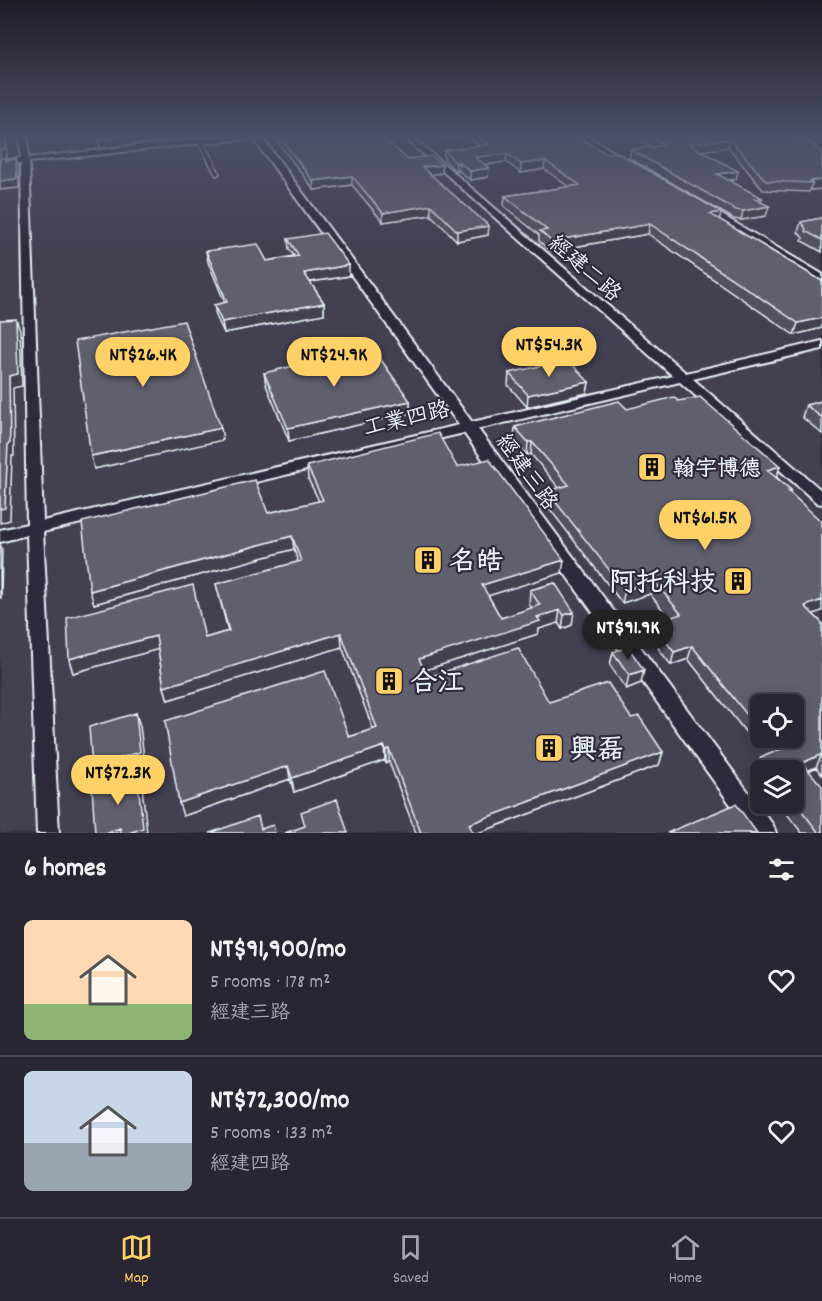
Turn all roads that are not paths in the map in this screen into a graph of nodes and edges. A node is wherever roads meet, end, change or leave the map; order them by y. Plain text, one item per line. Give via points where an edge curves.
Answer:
1 (24, 174) edge
2 (284, 174) edge
3 (450, 174) edge
4 (691, 201) edge
5 (822, 278) edge
6 (822, 345) edge
7 (682, 377) junction
8 (468, 426) junction
9 (822, 499) edge
10 (35, 528) junction
11 (0, 536) edge
12 (48, 833) edge
13 (765, 833) edge

1 - 10 street
2 - 8 street, 經建三路
3 - 7 street, 經建二路
4 - 5 street
6 - 7 street, 工業四路
7 - 8 street, 工業四路
7 - 9 street, 經建二路
8 - 10 street, 工業四路
8 - 13 street, 經建三路
10 - 11 street, 工業四路
10 - 12 street

